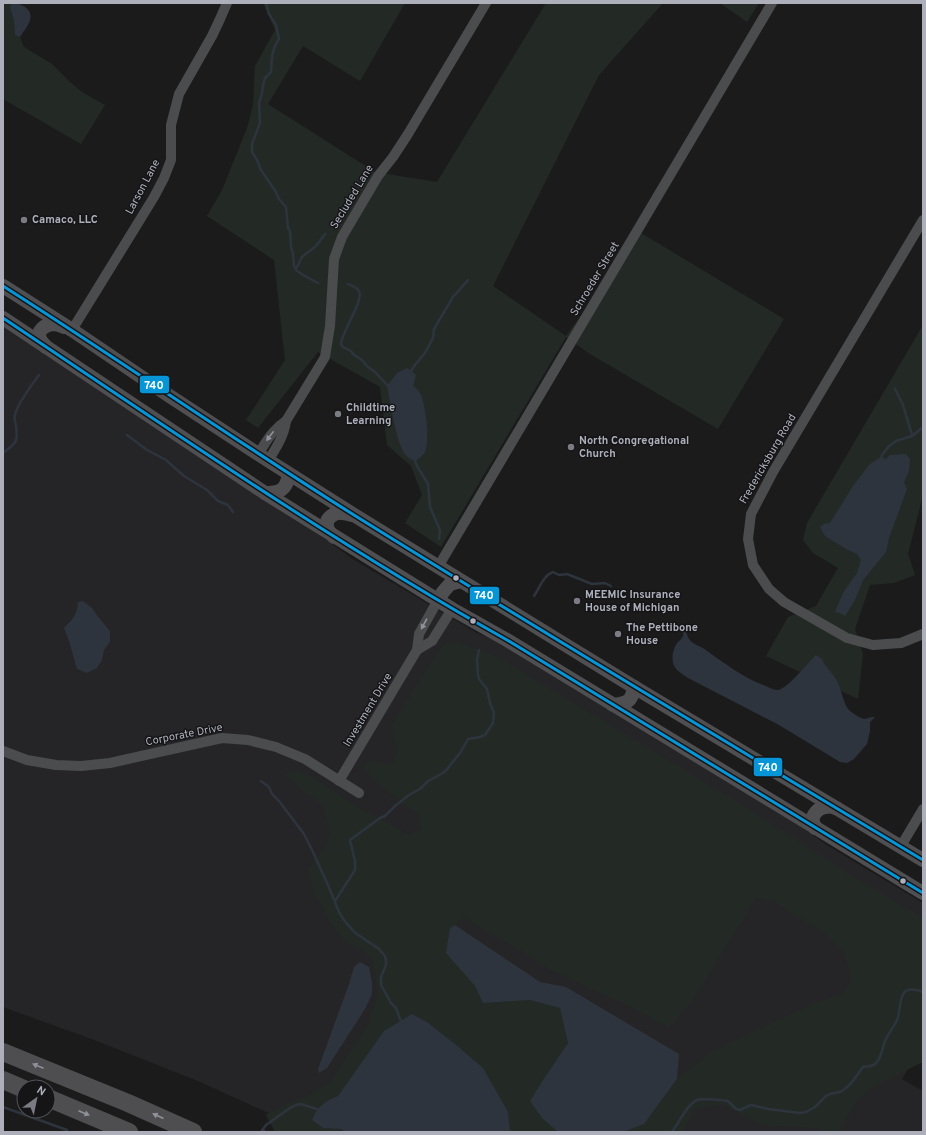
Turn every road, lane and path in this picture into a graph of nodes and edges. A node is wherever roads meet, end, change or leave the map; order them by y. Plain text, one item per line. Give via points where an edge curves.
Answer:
1 (227, 3) edge
2 (486, 3) edge
3 (772, 3) edge
4 (923, 220) edge
5 (3, 286) edge
6 (3, 318) edge
7 (72, 330) junction
8 (47, 348) junction
9 (263, 458) junction
10 (289, 475) junction
11 (265, 493) junction
12 (354, 515) junction
13 (334, 537) junction
14 (438, 567) junction
15 (461, 581) junction
16 (438, 600) junction
17 (452, 609) junction
18 (923, 634) edge
19 (417, 650) junction
20 (634, 687) junction
21 (613, 705) junction
22 (3, 751) edge
23 (339, 781) junction
24 (359, 793) dead end
25 (836, 808) junction
26 (923, 809) edge
27 (815, 828) junction
28 (901, 846) junction
29 (923, 860) edge
30 (923, 893) edge
31 (3, 1052) edge
32 (3, 1080) edge
33 (16, 1086) edge
34 (56, 1101) edge
35 (129, 1132) edge
36 (193, 1132) edge

1 - 7 street, Larson Lane via 212,36 179,94 171,125 171,160 164,178
2 - 9 street, Secluded Lane via 408,134 378,176 342,237 334,259 330,326 325,357 286,421 280,442
3 - 14 street, Schroeder Street
4 - 18 street, Fredericksburg Road via 770,479 751,514 748,539 753,565 769,589 784,602 847,638 873,645 901,643
5 - 7 main road
6 - 8 main road
7 - 8 main road via 58,324 41,329 39,339
7 - 9 main road
8 - 11 main road
9 - 10 main road
10 - 11 main road via 288,482 280,492
10 - 12 main road
11 - 13 main road
12 - 13 main road via 332,515 326,525
12 - 14 main road
13 - 16 main road
14 - 15 main road
15 - 16 main road via 450,584
15 - 20 main road
16 - 17 main road
16 -> 19 street, Investment Drive via 419,634
17 - 19 street, Investment Drive via 432,641
17 - 21 main road
19 - 23 street, Investment Drive
20 - 21 main road via 631,700
20 - 25 main road
21 - 27 main road
22 - 23 street, Corporate Drive via 27,760 82,766 110,763 222,738 248,740 276,747 305,759
23 - 24 street, Corporate Drive
25 - 27 main road via 820,808 813,818
25 - 28 main road
26 - 28 street
27 - 30 main road
28 - 29 main road
36 -> 31 highway
32 - 33 highway
34 -> 35 highway

